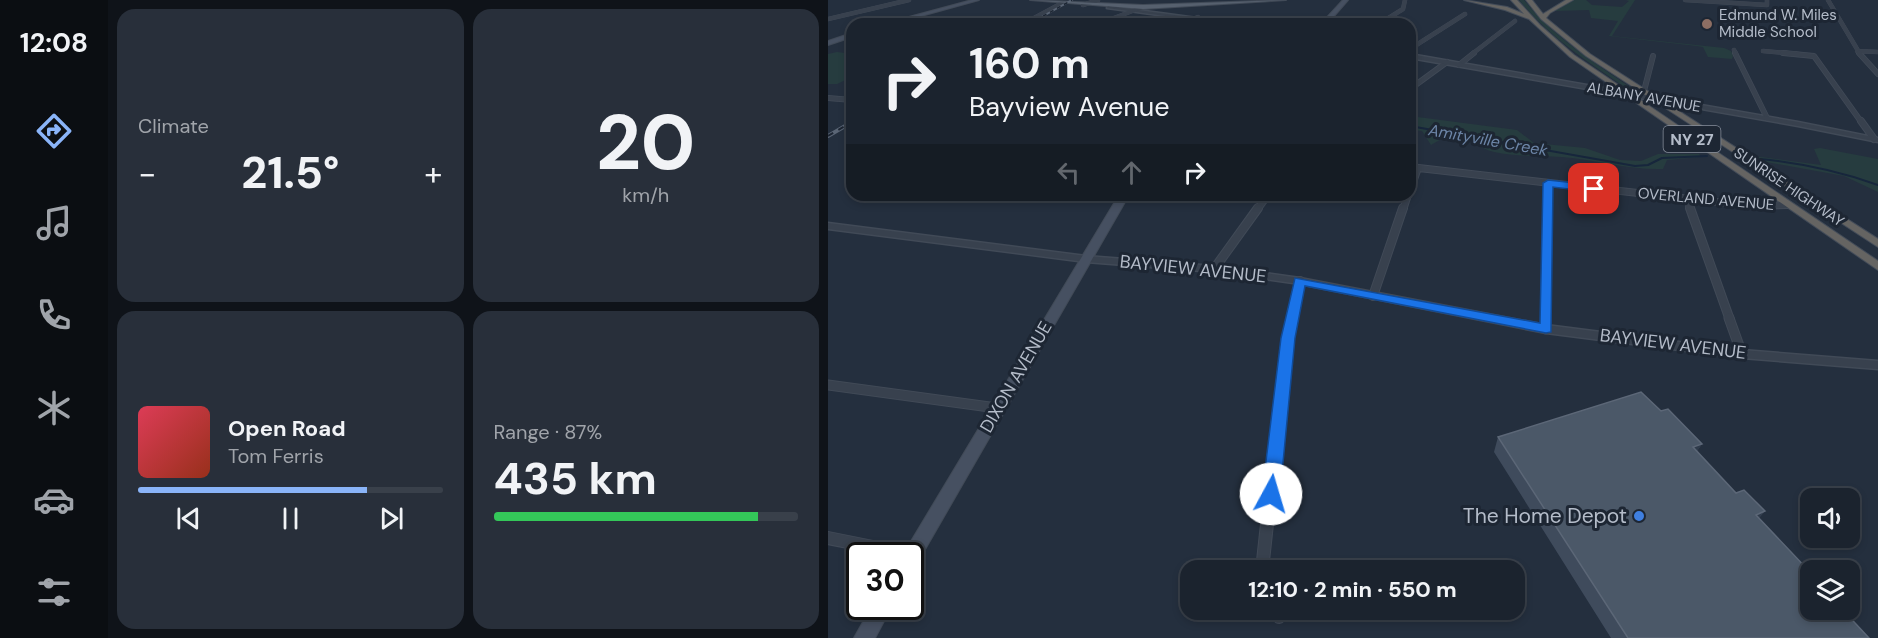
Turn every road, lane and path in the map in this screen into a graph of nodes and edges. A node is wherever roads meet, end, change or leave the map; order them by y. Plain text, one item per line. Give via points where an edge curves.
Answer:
1 (909, 0) edge
2 (977, 0) edge
3 (1033, 0) edge
4 (1098, 0) edge
5 (1281, 0) edge
6 (1346, 0) edge
7 (1405, 0) edge
8 (1467, 0) edge
9 (1473, 0) edge
10 (1513, 0) edge
11 (1529, 0) edge
12 (1534, 0) edge
13 (1563, 0) edge
14 (1570, 0) edge
15 (1685, 0) edge
16 (1767, 0) edge
17 (1828, 0) edge
18 (1542, 2) dead end
19 (1549, 2) dead end
20 (1062, 3) junction
21 (1083, 5) junction
22 (1108, 7) junction
23 (1143, 7) junction
24 (1136, 11) junction
25 (1465, 14) dead end
26 (1197, 17) joint
27 (909, 18) edge
28 (1034, 18) edge
29 (1116, 18) edge
30 (1202, 18) edge
31 (1330, 18) edge
32 (1389, 18) edge
33 (1544, 18) junction
34 (828, 19) edge
35 (1531, 19) junction
36 (1515, 21) dead end
37 (846, 37) edge
38 (828, 43) edge
39 (1416, 45) edge
40 (1734, 50) dead end
41 (1762, 51) dead end
42 (1857, 51) junction
43 (1878, 52) edge
44 (1653, 56) dead end
45 (1416, 57) edge
46 (1447, 62) junction
47 (1459, 64) junction
48 (1878, 74) edge
49 (1416, 85) edge
50 (1644, 91) junction
51 (1628, 95) junction
52 (828, 98) edge
53 (1657, 99) junction
54 (846, 100) edge
55 (1767, 118) junction
56 (1876, 140) edge
57 (1418, 168) joint
58 (1416, 174) edge
59 (1548, 183) junction
60 (1688, 199) junction
61 (1120, 201) edge
62 (1264, 201) edge
63 (1406, 201) edge
64 (1788, 205) junction
65 (828, 226) edge
66 (1878, 244) edge
67 (1086, 259) junction
68 (1878, 266) edge
69 (1214, 269) junction
70 (1299, 281) junction
71 (1373, 296) junction
72 (1546, 329) junction
73 (1742, 354) junction
74 (1878, 365) edge
75 (828, 385) edge
76 (997, 408) junction
77 (828, 538) edge
78 (846, 542) edge
79 (921, 542) edge
80 (1263, 560) edge
81 (875, 620) edge
82 (864, 638) edge

1 - 34 street
2 - 27 main road
3 - 20 main road
4 - 21 street
5 - 23 main road
6 - 31 main road
7 - 32 street via 1403,9
8 - 35 highway
9 - 10 highway via 1499,4
10 - 35 highway, SUNRISE HIGHWAY / NY 27
11 - 33 highway, SUNRISE HIGHWAY / NY 27
12 - 18 highway
13 - 19 highway
14 - 33 highway
15 - 16 street via 1767,5
17 - 42 street
20 - 21 main road
20 - 28 street
21 - 22 main road
22 - 23 main road
22 - 24 street
23 - 24 street
24 - 26 street
24 - 29 street
25 - 39 street
26 - 30 street
33 - 50 highway, SUNRISE HIGHWAY / NY 27 via 1588,55
35 - 51 highway, SUNRISE HIGHWAY / NY 27 via 1572,56
36 - 47 street
37 - 38 main road
40 - 55 street
41 - 56 street via 1814,56
42 - 43 street
42 - 48 street
44 - 50 street
45 - 46 street, ALBANY AVENUE
46 - 47 street, ALBANY AVENUE
46 - 49 street
47 - 51 street, ALBANY AVENUE
50 - 53 highway, SUNRISE HIGHWAY / NY 27
51 - 53 street, ALBANY AVENUE
51 - 64 highway, SUNRISE HIGHWAY / NY 27
52 - 54 street
53 - 55 street, ALBANY AVENUE
53 - 66 highway, SUNRISE HIGHWAY / NY 27
55 - 56 street, ALBANY AVENUE
57 - 58 street
57 - 59 street, OVERLAND AVENUE
59 - 60 street, OVERLAND AVENUE
59 - 72 street
60 - 64 street, OVERLAND AVENUE via 1752,206
60 - 73 street
61 - 67 main road, DIXON AVENUE
62 - 69 street
63 - 71 street
64 - 68 highway, SUNRISE HIGHWAY / NY 27
65 - 67 street, BAYVIEW AVENUE
67 - 69 street, BAYVIEW AVENUE
67 - 76 main road, DIXON AVENUE
69 - 70 street, BAYVIEW AVENUE
70 - 71 street, BAYVIEW AVENUE
70 - 80 street via 1288,338
71 - 72 street, BAYVIEW AVENUE
72 - 73 street, BAYVIEW AVENUE
73 - 74 street, BAYVIEW AVENUE
75 - 76 street
76 - 79 main road, DIXON AVENUE
77 - 78 street
81 - 82 main road

